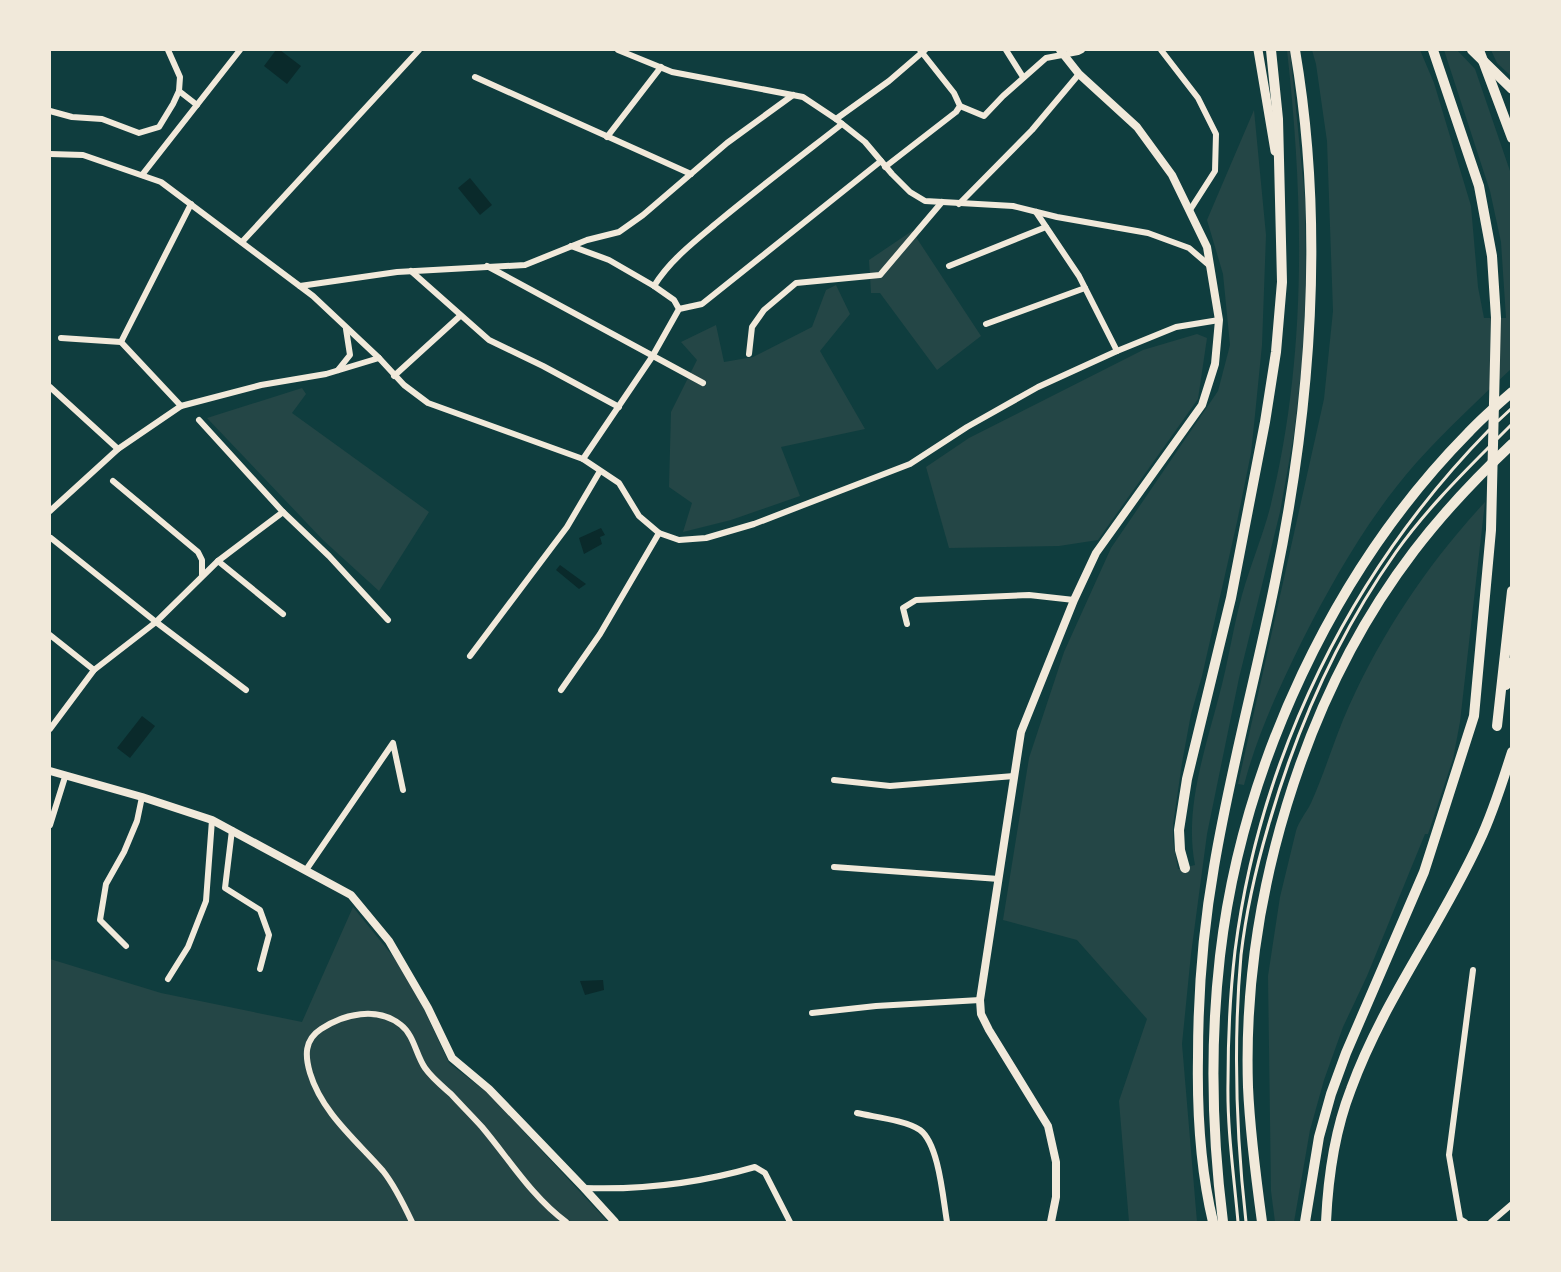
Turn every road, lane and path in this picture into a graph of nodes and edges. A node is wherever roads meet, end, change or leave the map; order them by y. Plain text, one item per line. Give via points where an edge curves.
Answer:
1 (168, 50) edge
2 (240, 50) edge
3 (419, 50) edge
4 (618, 50) edge
5 (922, 50) edge
6 (1006, 50) edge
7 (1082, 50) edge
8 (1161, 50) edge
9 (1258, 50) edge
10 (1271, 50) edge
11 (1295, 50) edge
12 (1433, 50) edge
13 (1472, 50) edge
14 (1479, 50) edge
15 (1061, 52) edge
16 (661, 67) junction
17 (1079, 74) junction
18 (475, 77) dead end
19 (1023, 77) junction
20 (1512, 89) edge
21 (179, 91) junction
22 (793, 95) junction
23 (197, 105) junction
24 (960, 106) junction
25 (50, 111) edge
26 (836, 119) junction
27 (842, 124) junction
28 (607, 137) junction
29 (1512, 138) edge
30 (50, 154) edge
31 (883, 164) junction
32 (1277, 165) junction
33 (691, 174) junction
34 (142, 175) junction
35 (942, 202) junction
36 (191, 204) junction
37 (959, 204) junction
38 (1190, 210) junction
39 (1035, 211) junction
40 (1046, 227) junction
41 (242, 242) junction
42 (571, 246) junction
43 (486, 266) junction
44 (950, 266) dead end
45 (1209, 266) junction
46 (411, 272) junction
47 (300, 286) junction
48 (654, 286) junction
49 (1085, 288) junction
50 (679, 309) junction
51 (460, 316) junction
52 (1219, 320) junction
53 (986, 324) dead end
54 (346, 328) junction
55 (61, 338) dead end
56 (121, 342) junction
57 (1117, 351) junction
58 (749, 354) dead end
59 (652, 357) junction
60 (379, 358) junction
61 (338, 370) junction
62 (394, 376) junction
63 (703, 383) dead end
64 (50, 387) edge
65 (1512, 392) edge
66 (181, 406) junction
67 (619, 407) junction
68 (1512, 408) edge
69 (199, 420) dead end
70 (1512, 424) edge
71 (1512, 444) edge
72 (118, 449) junction
73 (583, 459) junction
74 (600, 471) junction
75 (113, 481) dead end
76 (50, 511) edge
77 (283, 513) junction
78 (659, 533) junction
79 (51, 538) dead end
80 (218, 561) junction
81 (202, 575) junction
82 (1512, 591) edge
83 (1074, 600) junction
84 (283, 614) dead end
85 (388, 620) dead end
86 (156, 622) junction
87 (906, 624) dead end
88 (50, 635) edge
89 (470, 656) dead end
90 (1512, 662) edge
91 (94, 670) junction
92 (246, 690) dead end
93 (561, 690) dead end
94 (50, 729) edge
95 (1512, 752) edge
96 (50, 771) edge
97 (1014, 776) junction
98 (65, 777) junction
99 (834, 780) dead end
100 (403, 790) dead end
101 (142, 798) junction
102 (212, 820) junction
103 (50, 825) edge
104 (232, 830) junction
105 (834, 867) dead end
106 (1185, 868) dead end
107 (306, 870) junction
108 (999, 879) junction
109 (126, 946) dead end
110 (260, 969) dead end
111 (1473, 970) dead end
112 (168, 979) dead end
113 (980, 1000) junction
114 (812, 1013) dead end
115 (857, 1113) dead end
116 (584, 1188) junction
117 (1328, 1196) junction
118 (1512, 1204) edge
119 (412, 1222) edge
120 (566, 1222) edge
121 (615, 1222) edge
122 (790, 1222) edge
123 (947, 1222) edge
124 (1051, 1222) edge
125 (1213, 1222) edge
126 (1223, 1222) edge
127 (1238, 1222) edge
128 (1246, 1222) edge
129 (1262, 1222) edge
130 (1305, 1222) edge
131 (1326, 1222) edge
132 (1335, 1222) edge
133 (1465, 1222) edge
134 (1491, 1222) edge

1 - 21 street via 180,78
2 - 23 street
3 - 41 street
4 - 16 street
5 - 24 street
5 - 26 street via 889,81
6 - 19 street
7 - 15 street
8 - 38 street via 1198,98 1216,134 1215,171
9 - 32 main road
10 - 32 highway via 1278,119
11 - 125 highway via 1307,143 1311,314 1290,505 1216,855 1203,944 1197,1106 1204,1186
12 - 130 highway via 1479,186 1492,256 1496,318 1491,530 1474,716 1424,872 1331,1094 1319,1137
13 - 20 highway
14 - 29 highway
15 - 17 street
15 - 19 street via 1046,58
16 - 22 street
16 - 28 street
17 - 37 street via 1032,130
17 - 38 street via 1137,127 1172,175
18 - 28 street
19 - 24 street via 984,116
21 - 23 street
21 - 25 street via 159,127 139,133 102,119
22 - 26 street via 803,97
22 - 33 street
23 - 34 street
24 - 31 street
26 - 27 street
27 - 31 street via 865,142
27 - 48 street via 687,248
28 - 33 street
30 - 34 street via 83,155
31 - 35 street via 910,192 925,201
31 - 50 street via 702,304
32 - 106 highway via 1282,282 1276,352 1231,598 1183,801 1179,830
33 - 42 street via 620,232
34 - 36 street via 161,182
35 - 37 street
35 - 58 street via 880,275 796,283 764,310 752,327
36 - 41 street
36 - 56 street
37 - 39 street
38 - 45 street via 1207,247
39 - 40 street
39 - 45 street via 1148,233 1189,248
40 - 44 street
40 - 49 street
41 - 47 street
42 - 43 street via 525,265
42 - 48 street via 609,260
43 - 46 street
43 - 59 street
45 - 52 street
46 - 47 street
46 - 51 street
47 - 54 street
48 - 50 street via 674,300
49 - 53 street
49 - 57 street
50 - 59 street
51 - 62 street
51 - 67 street via 489,340
52 - 57 street via 1176,327
52 - 83 street via 1215,364 1202,405 1096,553
54 - 60 street
54 - 61 street via 350,355
55 - 56 street
56 - 66 street
57 - 78 street via 1038,387 910,464 754,524 706,538 679,540
59 - 63 street
59 - 67 street
60 - 61 street
60 - 62 street
61 - 66 street
62 - 73 street via 428,403
64 - 72 street
65 - 126 highway via 1428,477 1360,569 1308,662 1264,768 1231,892 1220,956 1214,1100
66 - 72 street
67 - 73 street
68 - 127 lane via 1471,448 1389,549 1357,598 1332,642 1278,769 1252,861 1235,952 1228,1084
69 - 77 street
70 - 128 lane via 1449,487 1396,551 1340,644 1284,771 1258,862 1242,954 1235,1087
71 - 129 highway via 1452,506 1387,591 1335,683 1294,785 1266,887 1254,961 1248,1086
72 - 76 street
73 - 74 street
74 - 78 street via 619,483 639,516
74 - 89 street via 567,527
75 - 81 street via 198,552
77 - 80 street
77 - 85 street
78 - 93 street via 600,634
79 - 86 street
80 - 81 street
80 - 84 street
81 - 86 street
82 - 90 highway via 1497,726
83 - 87 street via 1029,595 916,600 903,608
83 - 97 street via 1021,732
86 - 91 street
86 - 92 street
88 - 91 street
91 - 94 street
95 - 117 highway via 1479,843 1392,1000 1350,1089 1340,1122
96 - 98 street
97 - 99 street via 890,786
97 - 108 street
98 - 101 street
98 - 103 street
100 - 107 street via 393,743
101 - 102 street
101 - 109 street via 137,821 106,884 100,920
102 - 104 street
102 - 112 street via 206,901 188,947
104 - 107 street
104 - 110 street via 225,888 260,910 269,935
105 - 108 street
107 - 116 street via 351,896 389,941 452,1058 489,1089
108 - 113 street
111 - 133 street via 1449,1155 1460,1219
113 - 114 street
113 - 124 street via 981,1014 989,1030 1048,1126 1056,1162
115 - 123 street via 912,1126 926,1136 934,1153
116 - 121 street
116 - 122 street via 698,1181 759,1167
117 - 131 highway
117 - 132 highway
118 - 134 street
119 - 120 street via 384,1173 329,1109 310,1074 309,1041 345,1016 381,1015 402,1026 425,1068 477,1122 549,1209

